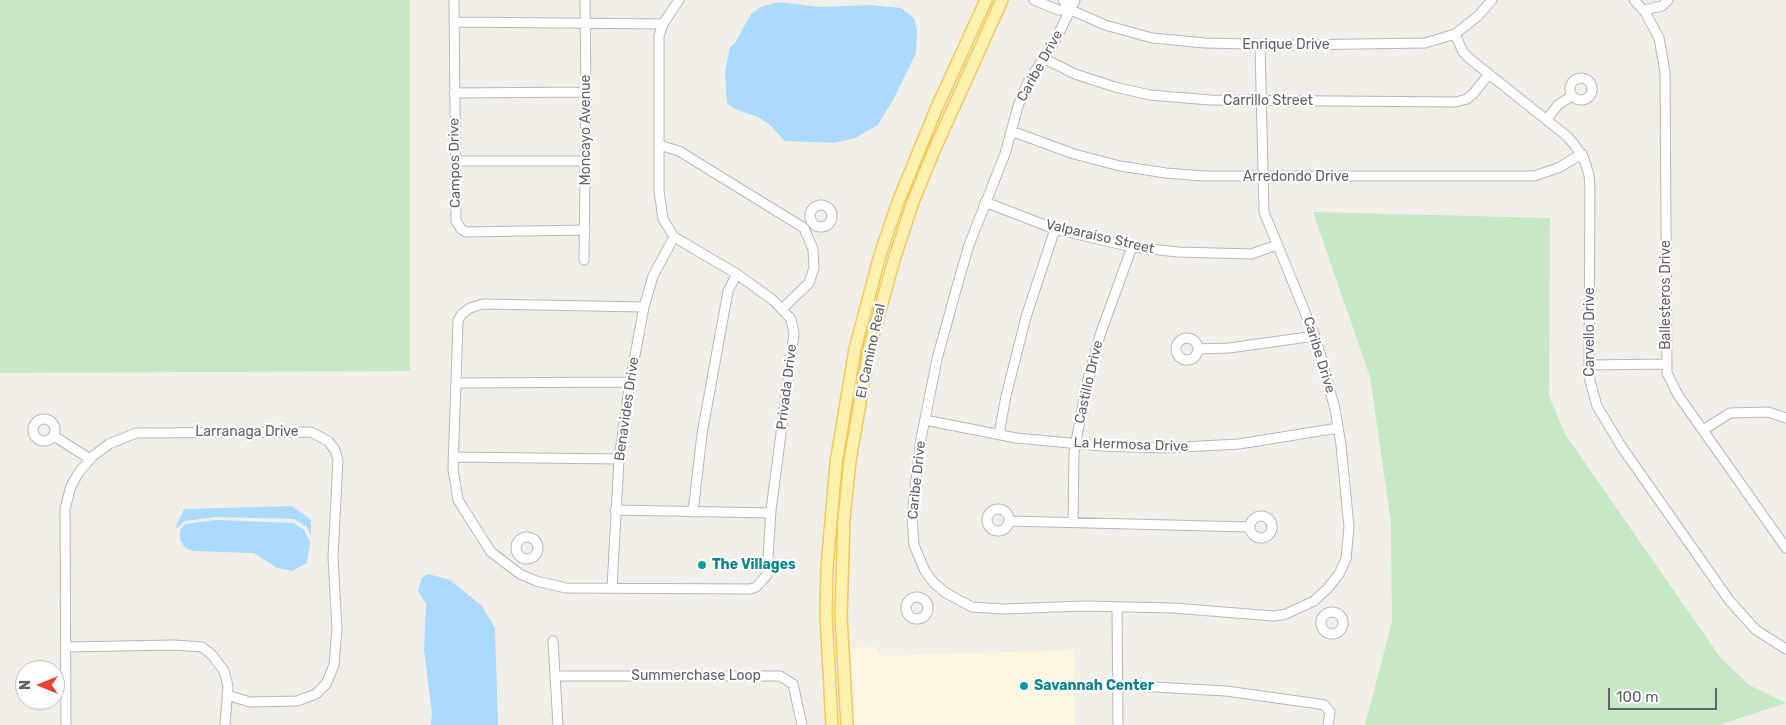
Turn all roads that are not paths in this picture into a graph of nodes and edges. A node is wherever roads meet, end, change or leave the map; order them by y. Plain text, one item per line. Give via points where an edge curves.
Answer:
1 (454, 0) edge
2 (585, 0) edge
3 (679, 0) edge
4 (986, 0) edge
5 (1002, 0) edge
6 (1034, 0) edge
7 (1063, 0) edge
8 (1075, 0) edge
9 (1492, 0) edge
10 (1668, 0) edge
11 (1640, 4) edge
12 (1071, 10) junction
13 (454, 22) junction
14 (585, 22) junction
15 (663, 24) junction
16 (1454, 34) junction
17 (1260, 45) junction
18 (1043, 58) junction
19 (1489, 74) junction
20 (586, 92) junction
21 (454, 93) junction
22 (1572, 96) dead end
23 (1261, 100) junction
24 (1546, 120) junction
25 (1011, 130) junction
26 (659, 145) junction
27 (1582, 154) junction
28 (455, 161) junction
29 (586, 161) junction
30 (1262, 177) junction
31 (985, 202) junction
32 (1055, 229) junction
33 (585, 230) junction
34 (674, 237) junction
35 (1277, 246) junction
36 (1132, 247) junction
37 (584, 260) dead end
38 (737, 274) junction
39 (644, 307) junction
40 (782, 309) junction
41 (1315, 336) junction
42 (1198, 349) dead end
43 (1665, 364) junction
44 (1589, 365) junction
45 (456, 382) junction
46 (630, 382) junction
47 (1786, 418) edge
48 (925, 420) junction
49 (1338, 428) junction
50 (1703, 430) junction
51 (999, 434) junction
52 (54, 436) dead end
53 (1075, 444) junction
54 (453, 457) junction
55 (90, 459) junction
56 (619, 459) junction
57 (615, 510) junction
58 (693, 512) junction
59 (771, 513) junction
60 (1009, 521) dead end
61 (1073, 522) junction
62 (1250, 527) dead end
63 (1786, 548) edge
64 (518, 555) dead end
65 (509, 566) junction
66 (938, 586) junction
67 (612, 588) junction
68 (926, 600) dead end
69 (1314, 601) junction
70 (1117, 608) junction
71 (1325, 615) dead end
72 (553, 641) dead end
73 (66, 647) junction
74 (1786, 649) edge
75 (555, 676) junction
76 (1118, 685) junction
77 (227, 695) junction
78 (66, 725) edge
79 (225, 725) edge
80 (558, 725) edge
81 (802, 725) edge
82 (832, 725) edge
83 (847, 725) edge
84 (1118, 725) edge
85 (1328, 725) edge

1 - 13 street, Campos Drive
2 - 14 street, Moncayo Avenue
3 - 15 street
4 - 82 main road, El Camino Real via 898,202 854,349 842,417 829,534 826,615
5 - 83 main road, El Camino Real via 913,202 869,350 852,445 844,519 841,615
6 - 12 street, Enrique Drive via 1058,10
7 - 12 street, Enrique Drive
8 - 12 street, Caribe Drive
9 - 16 street, Enrique Drive via 1478,16
10 - 11 street, Ballesteros Drive via 1662,6
11 - 43 street, Ballesteros Drive via 1659,38 1665,72
12 - 17 street, Enrique Drive via 1105,25 1152,38 1205,44
12 - 18 street, Caribe Drive
13 - 14 street
13 - 21 street, Campos Drive
14 - 15 street
14 - 20 street, Moncayo Avenue
15 - 26 street via 659,36
16 - 17 street, Enrique Drive via 1416,44
16 - 19 street, Carvello Drive via 1463,52
17 - 23 street, Caribe Drive
18 - 23 street, Carrillo Street via 1075,74 1150,95
18 - 25 street, Caribe Drive via 1023,92
19 - 23 street, Carrillo Street via 1473,94 1456,102
19 - 24 street, Carvello Drive
20 - 21 street
20 - 29 street, Moncayo Avenue
21 - 28 street, Campos Drive
22 - 24 street via 1559,104
23 - 30 street, Caribe Drive
24 - 27 street, Carvello Drive via 1568,137
25 - 30 street, Arredondo Drive via 1074,154 1136,169 1187,175
25 - 31 street, Caribe Drive via 1006,154
26 - 34 street via 662,212
26 - 40 street via 679,151 808,226 813,249 813,274 809,283
27 - 30 street, Arredondo Drive via 1558,168 1534,176
27 - 44 street, Carvello Drive via 1590,188
28 - 29 street
28 - 33 street, Campos Drive via 456,221 466,232
29 - 33 street, Moncayo Avenue
30 - 35 street, Caribe Drive via 1264,212
31 - 32 street, Valparaiso Street
31 - 48 street, Caribe Drive via 946,322
32 - 36 street, Valparaiso Street
32 - 51 street via 1026,317
33 - 37 street, Moncayo Avenue
34 - 38 street, Privada Drive
34 - 39 street, Benavides Drive via 653,276
35 - 36 street, Valparaiso Street via 1251,254
35 - 41 street, Caribe Drive
36 - 53 street, Castillo Drive via 1100,335
38 - 40 street, Privada Drive
38 - 58 street via 728,291 702,434
39 - 45 street, Privada Drive via 483,304 470,308 458,321
39 - 46 street, Benavides Drive
40 - 59 street, Privada Drive via 791,319 794,334
41 - 42 street
41 - 49 street, Caribe Drive
43 - 44 street
43 - 50 street, Ballesteros Drive via 1670,383
44 - 74 street, Carvello Drive via 1597,406 1621,446 1728,600 1756,630
45 - 46 street
45 - 54 street, Privada Drive
46 - 56 street, Benavides Drive
47 - 50 street via 1768,412 1730,413
48 - 51 street, La Hermosa Drive
48 - 66 street, Caribe Drive via 912,533 919,558
49 - 53 street, La Hermosa Drive via 1202,447
49 - 69 street, Caribe Drive via 1348,504 1346,559 1339,574
50 - 63 street, Ballesteros Drive
51 - 53 street, La Hermosa Drive
52 - 55 street
53 - 61 street, Castillo Drive
54 - 56 street
54 - 65 street, Privada Drive via 458,500 491,552
55 - 73 street, Larranaga Drive via 71,486 65,509
55 - 77 street, Larranaga Drive via 109,444 136,433 311,432 328,441 335,450 338,460 333,557 337,629 334,665 326,684 316,694 297,701 250,702
56 - 57 street, Benavides Drive
57 - 58 street
57 - 67 street, Benavides Drive
58 - 59 street
59 - 67 street, Privada Drive via 767,575 750,590
60 - 61 street
61 - 62 street
64 - 65 street
65 - 67 street, Privada Drive via 520,574 554,586
66 - 68 street
66 - 70 street, Caribe Drive via 959,601 986,609
69 - 70 street, Caribe Drive via 1274,616
69 - 71 street
70 - 76 street
72 - 75 street
73 - 77 street via 202,647 224,671
73 - 78 street, Larranaga Drive
75 - 80 street
75 - 81 street, Summerchase Loop via 780,676 793,684
76 - 84 street
76 - 85 street via 1226,691 1319,704 1330,712
77 - 79 street

